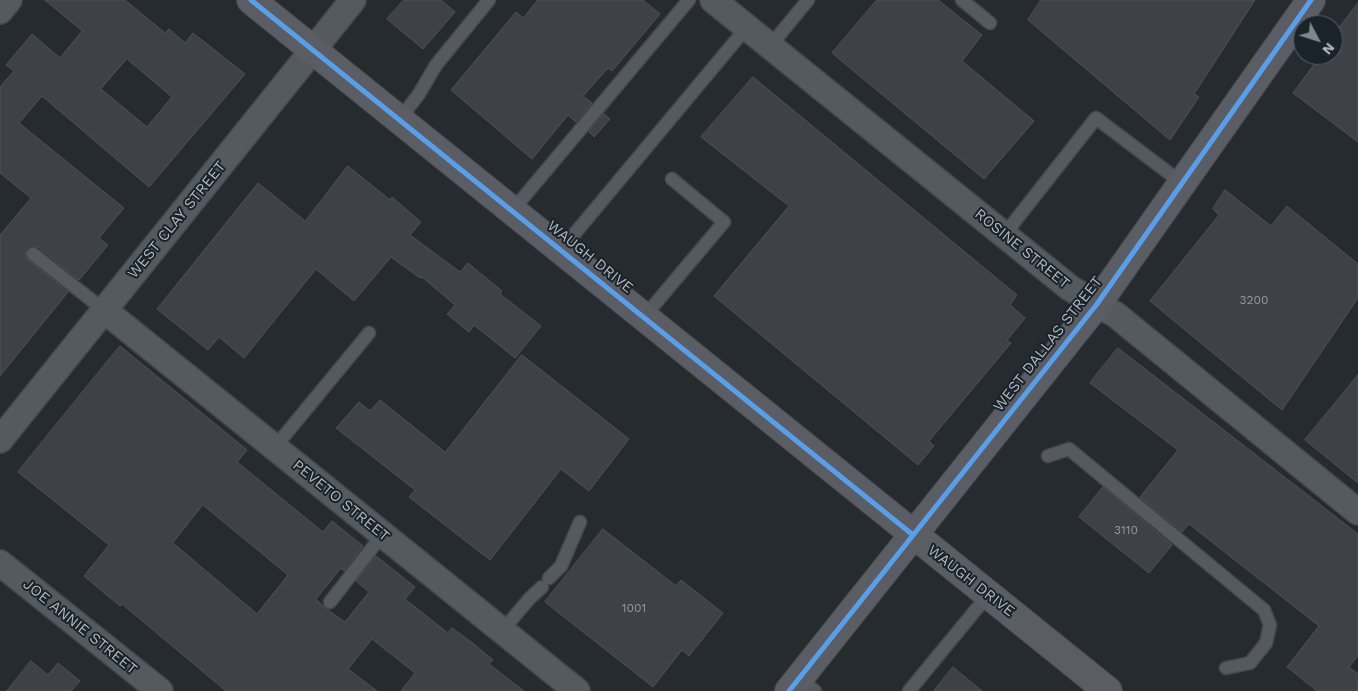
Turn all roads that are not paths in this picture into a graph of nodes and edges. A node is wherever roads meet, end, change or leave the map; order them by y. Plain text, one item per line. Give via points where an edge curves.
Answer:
1 (9, 0) edge
2 (251, 0) edge
3 (353, 0) edge
4 (489, 0) edge
5 (689, 0) edge
6 (713, 0) edge
7 (808, 0) edge
8 (962, 0) edge
9 (1310, 0) edge
10 (0, 11) edge
11 (990, 23) dead end
12 (747, 27) junction
13 (771, 46) junction
14 (313, 50) junction
15 (399, 120) junction
16 (672, 179) dead end
17 (1182, 183) junction
18 (512, 211) junction
19 (1004, 235) junction
20 (561, 250) junction
21 (34, 254) dead end
22 (1097, 304) junction
23 (104, 310) junction
24 (644, 317) junction
25 (369, 332) dead end
26 (0, 440) edge
27 (275, 447) junction
28 (1048, 456) dead end
29 (1358, 512) edge
30 (580, 522) dead end
31 (383, 534) junction
32 (913, 535) junction
33 (0, 563) edge
34 (988, 595) junction
35 (330, 602) dead end
36 (502, 631) junction
37 (1226, 668) dead end
38 (801, 686) edge
39 (160, 691) edge
40 (577, 691) edge
41 (909, 691) edge
42 (1108, 691) edge

1 - 10 street
2 - 14 main road, WAUGH DRIVE
3 - 14 street, WEST CLAY STREET
4 - 15 lane via 436,65
5 - 18 lane
6 - 12 street, ROSINE STREET
7 - 13 lane
8 - 11 lane
9 - 17 main road, WEST DALLAS STREET
12 - 13 street, ROSINE STREET
12 - 20 lane
13 - 19 street, ROSINE STREET
14 - 15 main road, WAUGH DRIVE
14 - 23 street, WEST CLAY STREET
15 - 18 main road, WAUGH DRIVE
16 - 24 lane via 724,222
17 - 19 lane via 1096,118
17 - 22 main road, WEST DALLAS STREET
18 - 20 main road, WAUGH DRIVE
19 - 22 street, ROSINE STREET via 1070,288
20 - 24 main road, WAUGH DRIVE
21 - 23 lane
22 - 29 street, ROSINE STREET via 1116,315
22 - 32 main road, WEST DALLAS STREET
23 - 26 street, WEST CLAY STREET
23 - 27 street, PEVETO STREET
24 - 32 main road, WAUGH DRIVE
25 - 27 lane
27 - 31 street, PEVETO STREET
28 - 37 lane via 1069,449 1264,610 1270,625 1266,643 1250,663
30 - 36 lane via 561,566
31 - 35 lane
31 - 36 street, PEVETO STREET
32 - 34 main road, WAUGH DRIVE
32 - 38 main road, WEST DALLAS STREET
33 - 39 street, JOE ANNIE STREET
34 - 41 lane
34 - 42 main road, WAUGH DRIVE
36 - 40 street, PEVETO STREET

